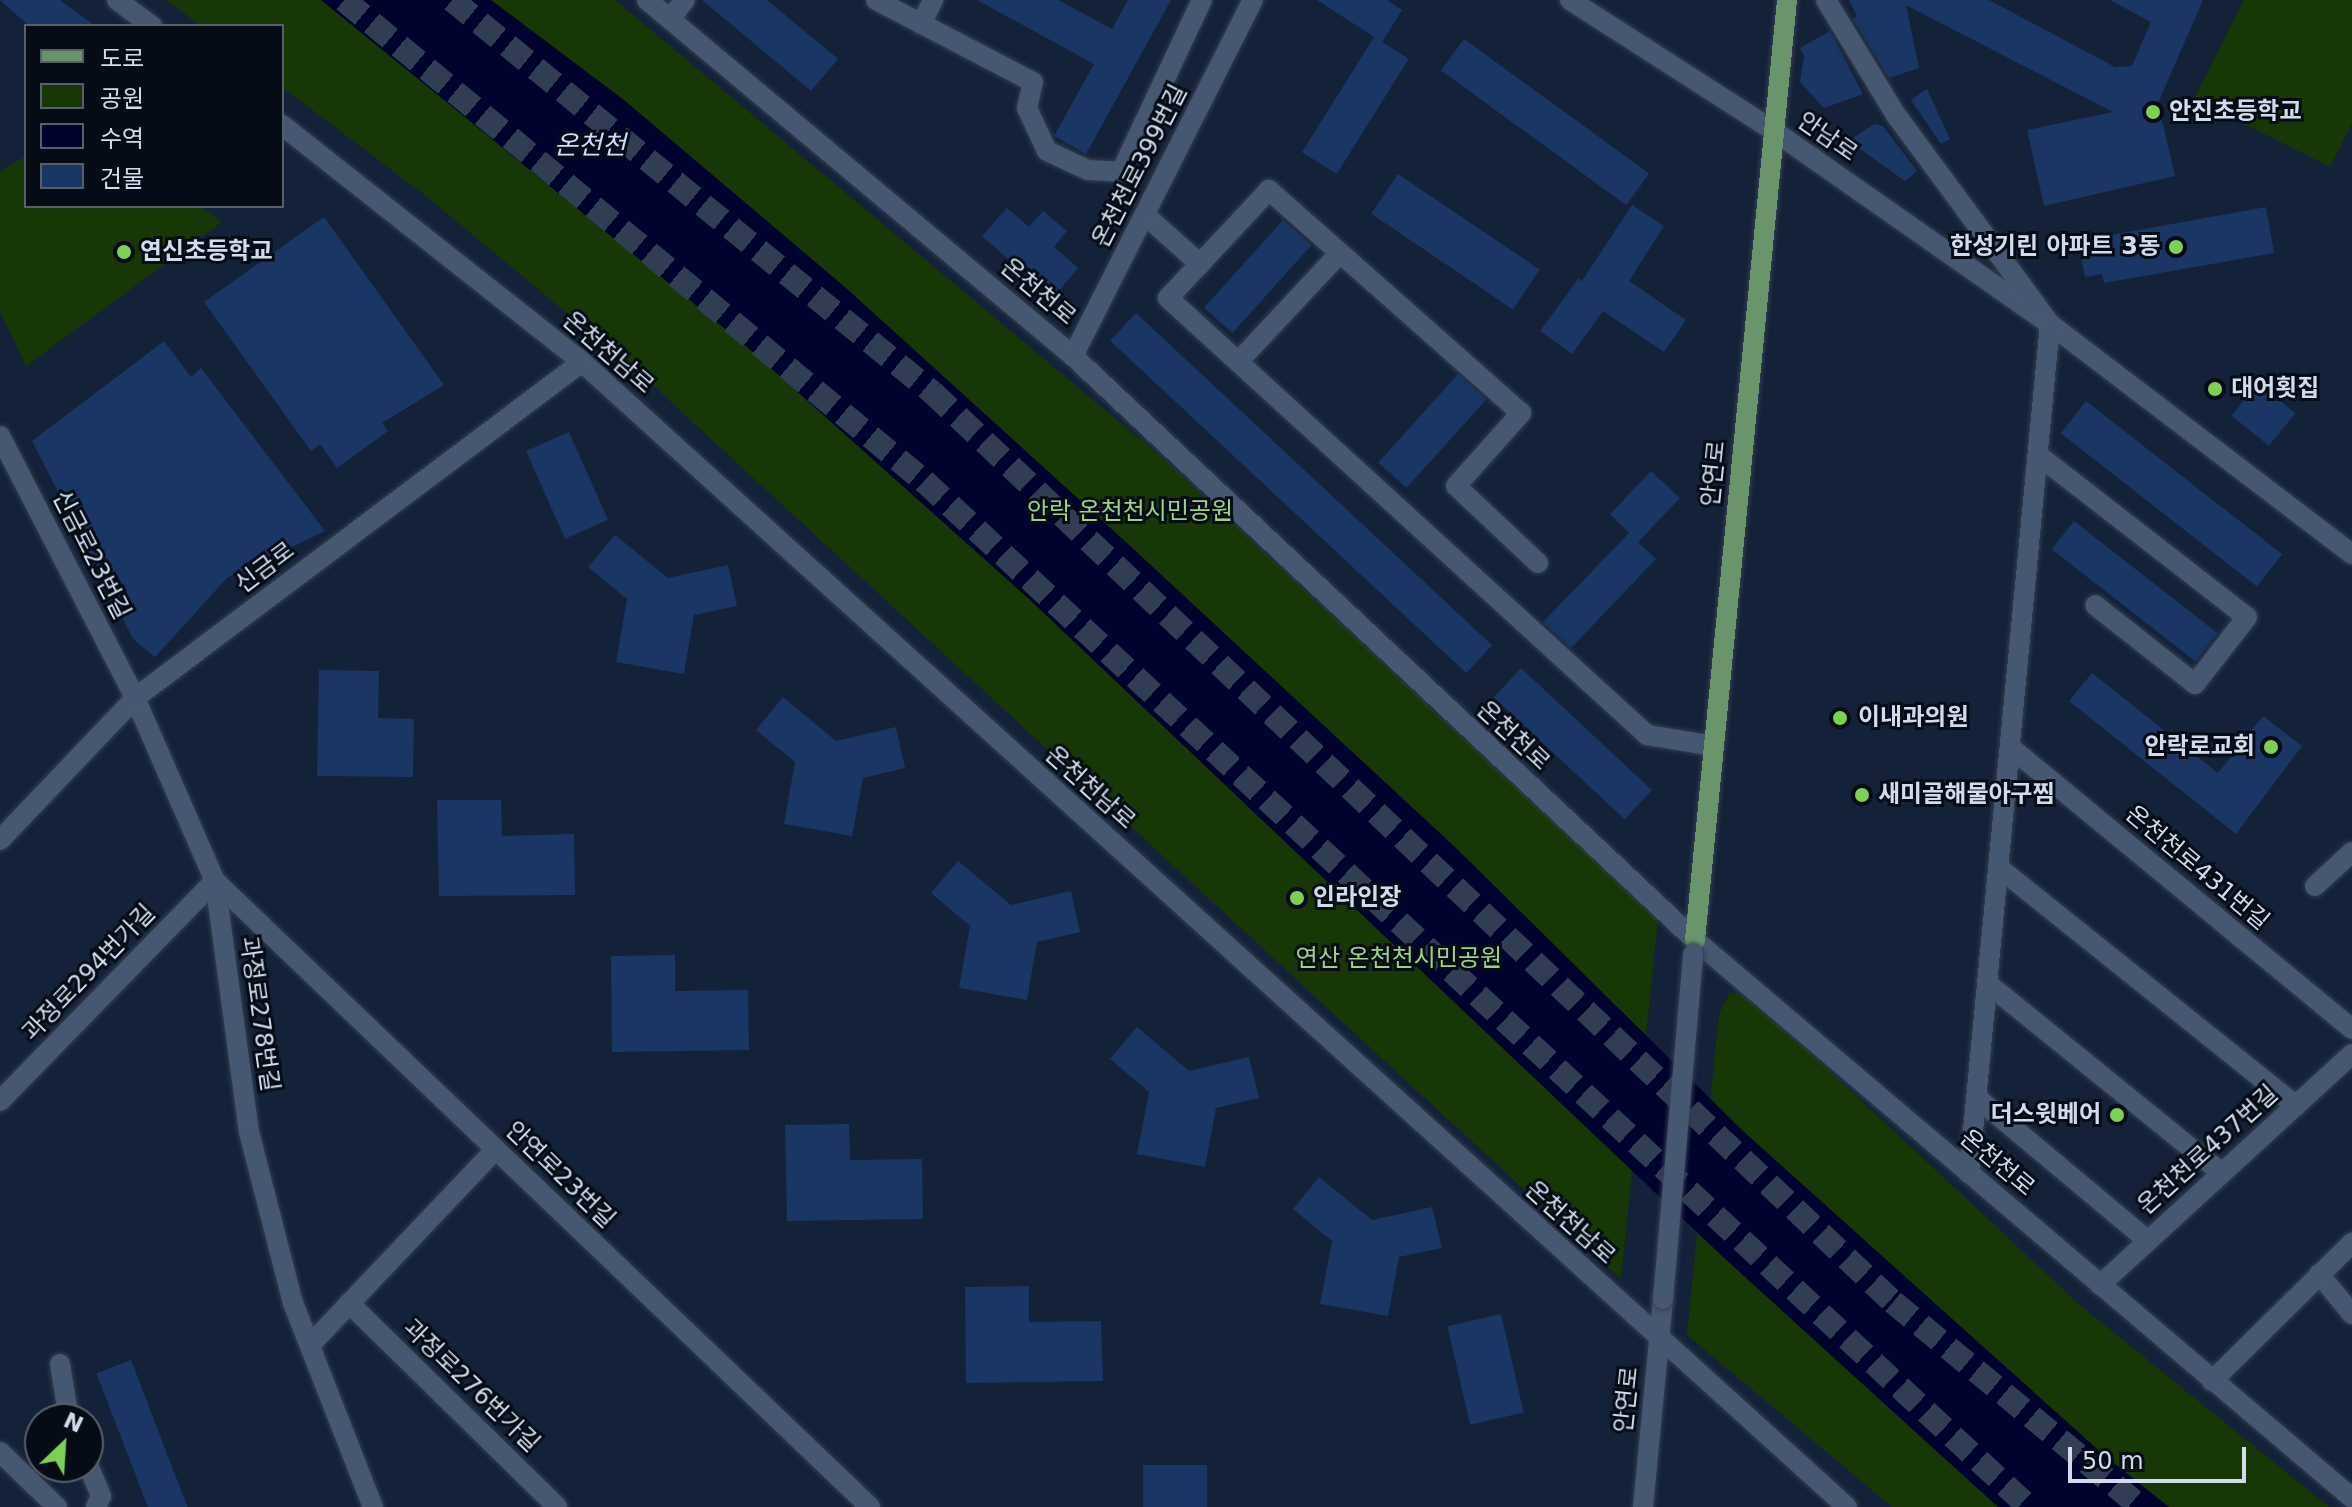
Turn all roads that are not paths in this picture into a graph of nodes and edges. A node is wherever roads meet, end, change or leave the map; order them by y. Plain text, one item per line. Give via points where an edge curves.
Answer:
1 (117, 0) edge
2 (647, 0) edge
3 (685, 0) edge
4 (876, 0) edge
5 (933, 0) edge
6 (1202, 0) edge
7 (1253, 0) edge
8 (1570, 0) edge
9 (1787, 0) edge
10 (1826, 0) edge
11 (670, 19) junction
12 (149, 24) edge
13 (921, 24) junction
14 (284, 127) edge
15 (1774, 131) junction
16 (1145, 215) junction
17 (1340, 253) junction
18 (1200, 264) junction
19 (2050, 324) junction
20 (1073, 356) junction
21 (582, 362) junction
22 (1238, 362) junction
23 (0, 436) edge
24 (2038, 455) junction
25 (2352, 554) edge
26 (1538, 563) dead end
27 (2095, 605) dead end
28 (135, 698) junction
29 (1714, 746) junction
30 (2010, 747) junction
31 (0, 840) edge
32 (2352, 852) edge
33 (1998, 867) junction
34 (215, 881) junction
35 (2315, 886) dead end
36 (1694, 947) junction
37 (1987, 983) junction
38 (2352, 1029) edge
39 (2352, 1054) edge
40 (1976, 1097) junction
41 (0, 1101) edge
42 (2296, 1106) junction
43 (496, 1149) junction
44 (1969, 1173) junction
45 (2222, 1173) junction
46 (2148, 1241) junction
47 (2352, 1243) edge
48 (2319, 1274) junction
49 (2100, 1285) junction
50 (349, 1303) junction
51 (2352, 1314) edge
52 (1659, 1340) junction
53 (310, 1345) junction
54 (60, 1364) dead end
55 (2212, 1381) junction
56 (66, 1403) edge
57 (0, 1452) edge
58 (96, 1483) edge
59 (2349, 1491) edge
60 (1840, 1504) edge
61 (57, 1507) edge
62 (96, 1507) edge
63 (373, 1507) edge
64 (557, 1507) edge
65 (870, 1507) edge
66 (1643, 1507) edge

1 - 12 street
2 - 11 street, 온천천로
3 - 11 street
4 - 13 street
5 - 13 street
6 - 13 street via 1121,172 1088,170 1047,151 1027,108 1033,82
7 - 16 street, 온천천로399번길
8 - 15 street, 안남로
9 - 15 main road, 안연로
10 - 19 street, 안남로 via 1896,115
11 - 20 street, 온천천로
14 - 21 street, 온천천남로
15 - 19 street, 안남로
15 - 29 main road, 안연로
16 - 18 street
16 - 20 street, 온천천로399번길
17 - 18 street via 1269,190
17 - 22 street
17 - 26 street via 1521,413 1456,486
18 - 22 street via 1168,298
19 - 24 street
19 - 25 street, 안남로
20 - 36 street, 온천천로
21 - 28 street, 신금로
21 - 52 street, 온천천남로
22 - 29 street via 1647,735
23 - 28 street, 신금로23번길
24 - 27 street via 2247,617 2195,684
24 - 30 street
28 - 31 street, 신금로
28 - 34 street, 과정로278번길
29 - 36 main road, 안연로
30 - 33 street
30 - 38 street, 온천천로431번길
32 - 35 street
33 - 37 street
33 - 42 street
34 - 41 street, 과정로294번가길
34 - 43 street, 안연로23번길
34 - 53 street, 과정로278번길 via 249,1132 293,1303
36 - 44 street, 온천천로
36 - 52 street, 안연로, bridge
37 - 40 street
37 - 45 street
39 - 42 street, 온천천로437번길
40 - 44 street
40 - 46 street
42 - 45 street, 온천천로437번길
43 - 50 street
43 - 65 street, 안연로23번길
44 - 49 street, 온천천로
45 - 46 street, 온천천로437번길
46 - 49 street, 온천천로437번길
47 - 48 street
48 - 51 street
48 - 55 street
49 - 55 street, 온천천로
50 - 53 street
50 - 64 street, 과정로276번가길
52 - 60 street, 온천천남로
52 - 66 street, 안연로
53 - 63 street, 과정로278번길
54 - 56 street
55 - 59 street, 온천천로
57 - 61 street
58 - 62 street via 101,1496

